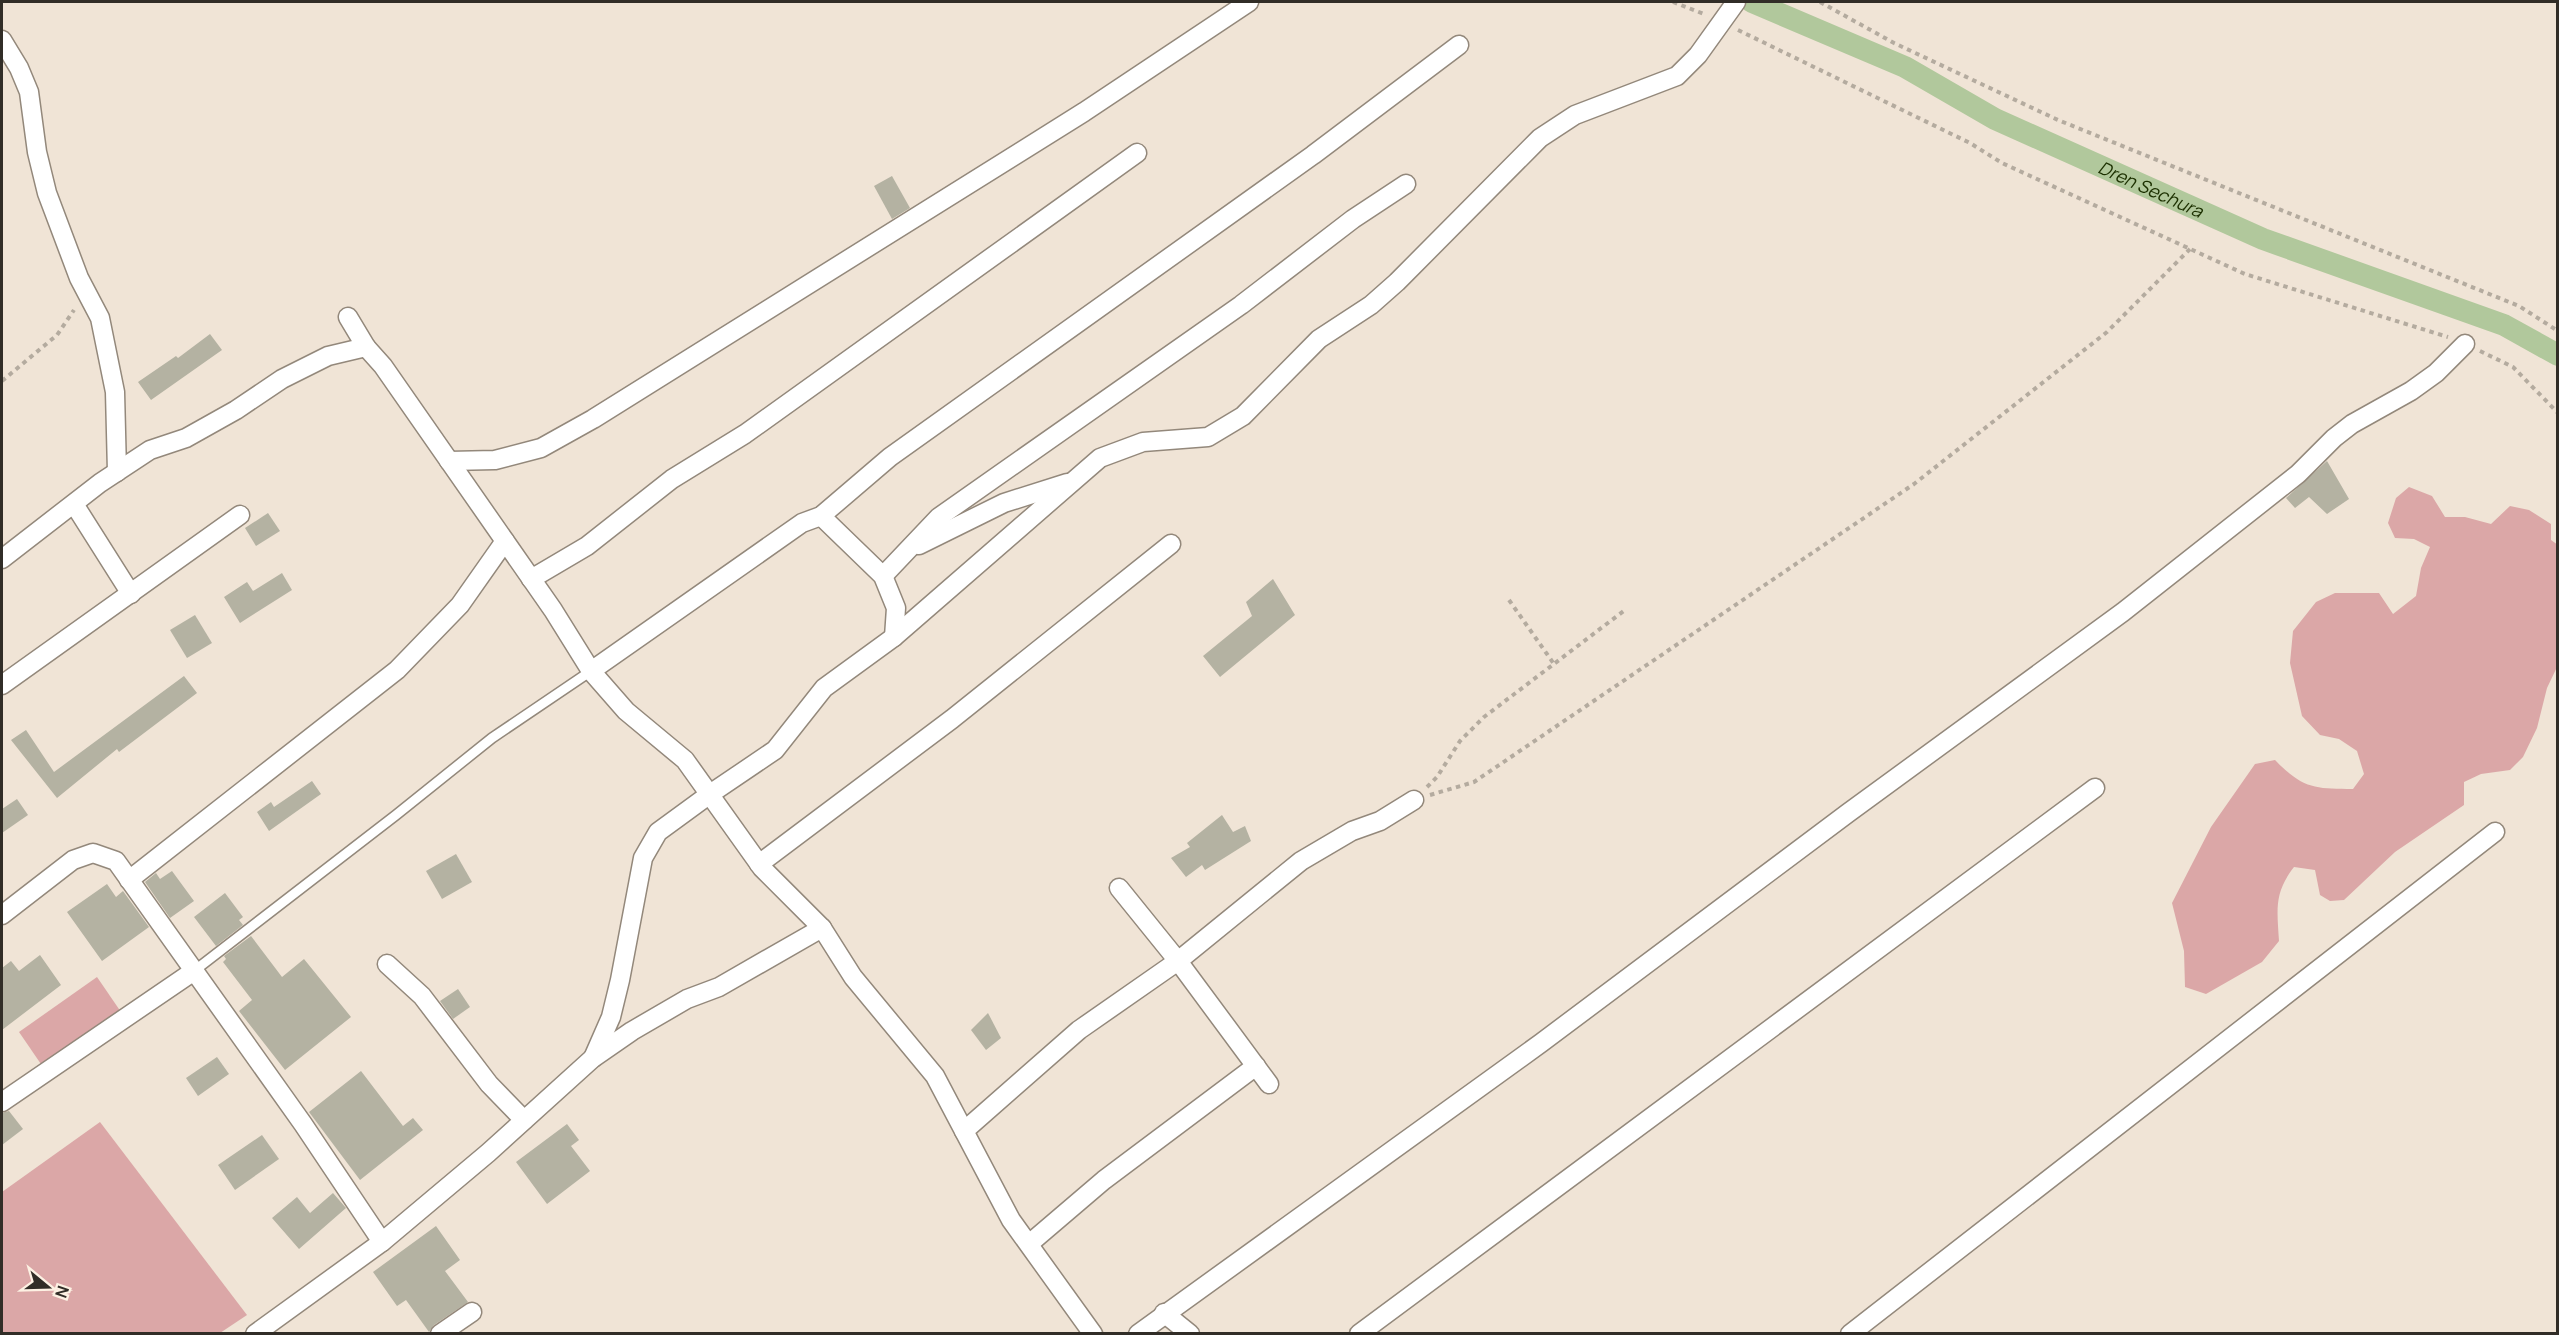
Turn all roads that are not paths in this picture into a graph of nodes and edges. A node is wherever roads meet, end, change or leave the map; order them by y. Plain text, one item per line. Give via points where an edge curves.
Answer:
1 (1250, 2) edge
2 (1736, 2) edge
3 (2, 40) edge
4 (1459, 45) dead end
5 (1137, 153) dead end
6 (1406, 184) dead end
7 (348, 317) dead end
8 (2465, 344) road end
9 (366, 348) junction
10 (449, 461) junction
11 (117, 472) junction
12 (1073, 481) junction
13 (74, 504) junction
14 (240, 515) dead end
15 (821, 516) junction
16 (505, 541) junction
17 (1171, 544) dead end
18 (906, 551) junction
19 (2, 559) edge
20 (883, 576) junction
21 (531, 579) junction
22 (131, 594) junction
23 (894, 637) junction
24 (591, 671) junction
25 (2, 685) edge
26 (2095, 788) dead end
27 (710, 794) junction
28 (1414, 800) road end
29 (2495, 832) dead end
30 (759, 864) junction
31 (129, 880) junction
32 (1119, 888) dead end
33 (2, 915) edge
34 (822, 928) junction
35 (1178, 962) junction
36 (387, 964) dead end
37 (194, 971) junction
38 (593, 1058) junction
39 (1256, 1066) junction
40 (1269, 1083) dead end
41 (2, 1102) edge
42 (524, 1120) junction
43 (964, 1131) junction
44 (382, 1242) junction
45 (1029, 1244) junction
46 (472, 1312) dead end
47 (1164, 1313) junction
48 (255, 1334) edge
49 (440, 1334) edge
50 (1094, 1334) edge
51 (1138, 1334) edge
52 (1190, 1334) edge
53 (1359, 1334) edge
54 (1850, 1334) edge

1 - 10 street via 1084,112 593,419 541,448 495,460
2 - 12 street via 1698,55 1677,76 1575,115 1540,138 1397,282 1371,305 1319,339 1243,416 1208,436 1143,442 1124,448 1100,458
3 - 11 street via 29,92 47,193 100,318 115,392
4 - 15 street via 890,458
5 - 21 street via 745,434 672,478 587,546
6 - 18 street via 939,517
7 - 9 street
8 - 47 street via 2411,391 2334,438 2298,474 2123,612 1531,1050
9 - 10 street via 383,366
9 - 11 street via 328,356 282,379 186,438 150,450
10 - 16 street
11 - 13 street
12 - 18 street via 1004,503
12 - 23 street
13 - 19 street
13 - 22 street
14 - 22 street
15 - 20 street
15 - 24 street via 802,523
16 - 21 street
16 - 31 street via 460,605 397,670
17 - 30 street via 952,719
18 - 20 street
20 - 23 street via 896,608
21 - 24 street
22 - 25 street
23 - 27 street via 824,688 775,750
24 - 27 street via 626,711 685,760
24 - 37 lane via 492,738
26 - 53 street
27 - 30 street
27 - 38 street via 658,832 643,858 620,980
28 - 35 street via 1301,861
29 - 54 street
30 - 34 street
31 - 33 street via 116,861 93,853 72,860
31 - 37 street
32 - 35 street
34 - 38 street via 719,987 687,999
34 - 43 street via 853,977 934,1076
35 - 39 street
35 - 43 street via 1079,1030
36 - 42 street via 422,996 489,1084
37 - 41 street
37 - 44 street
38 - 42 street
39 - 40 street
39 - 45 street via 1104,1180
42 - 44 street
43 - 45 street via 1011,1220
44 - 48 street
45 - 50 street
46 - 49 street
47 - 51 street
47 - 52 street

